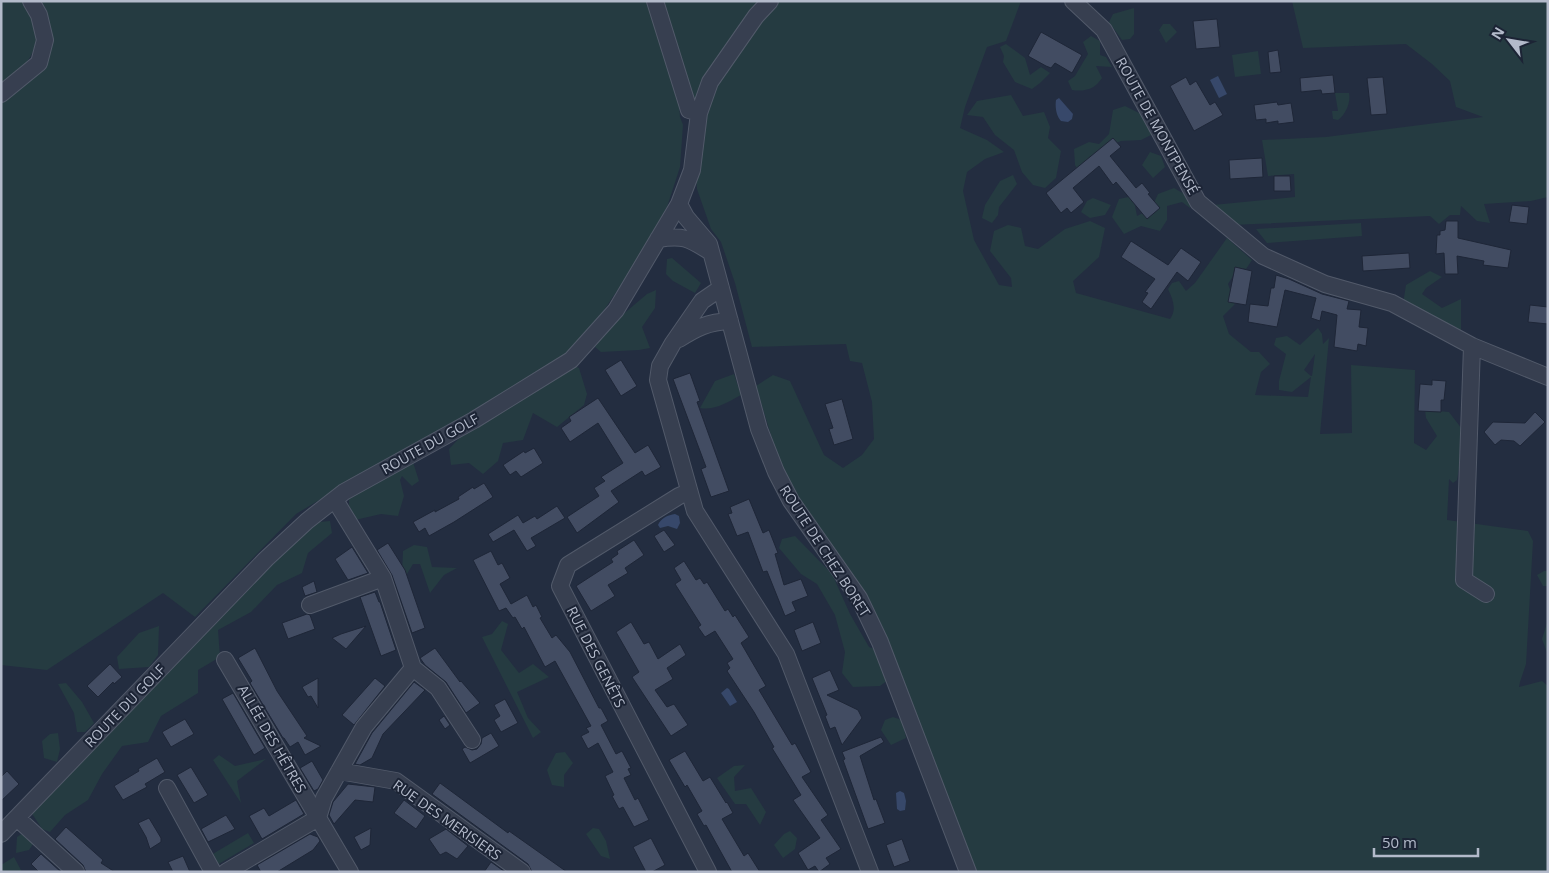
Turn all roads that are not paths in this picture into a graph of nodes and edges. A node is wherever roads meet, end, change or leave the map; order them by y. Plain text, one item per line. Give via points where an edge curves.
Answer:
1 (31, 1) edge
2 (655, 1) edge
3 (770, 1) edge
4 (1073, 1) edge
5 (1, 94) edge
6 (699, 113) junction
7 (679, 204) junction
8 (658, 239) junction
9 (711, 252) junction
10 (721, 288) junction
11 (730, 321) junction
12 (672, 343) junction
13 (1472, 346) junction
14 (1548, 376) edge
15 (688, 492) junction
16 (335, 500) junction
17 (383, 578) junction
18 (1486, 594) dead end
19 (310, 605) dead end
20 (225, 660) dead end
21 (413, 668) junction
22 (472, 740) dead end
23 (340, 770) junction
24 (167, 788) dead end
25 (17, 818) junction
26 (318, 818) junction
27 (1, 834) edge
28 (76, 872) edge
29 (213, 872) edge
30 (226, 872) edge
31 (350, 872) edge
32 (522, 872) edge
33 (708, 872) edge
34 (870, 872) edge
35 (968, 872) edge

1 - 5 street via 39,14 45,40 39,63
2 - 6 street via 689,110
3 - 6 street, ROUTE DU GOLF via 710,82
4 - 13 street, ROUTE DE MONTPENSÉ via 1104,30 1198,202 1263,256 1325,284 1392,303
6 - 7 street, ROUTE DU GOLF via 692,170
7 - 8 street, ROUTE DU GOLF
7 - 9 street, ROUTE DE CHEZ BORET via 709,244
8 - 9 street via 676,236 691,240
8 - 16 street, ROUTE DU GOLF via 616,310 571,360
9 - 10 street, ROUTE DE CHEZ BORET
10 - 11 street, ROUTE DE CHEZ BORET
10 - 12 street via 702,301
11 - 12 street via 699,326
11 - 35 street, ROUTE DE CHEZ BORET via 759,429 776,472 791,501 859,598 876,633
12 - 15 street via 660,366 658,380
13 - 14 street, ROUTE DE MONTPENSÉ
13 - 18 street via 1464,580
15 - 33 street, RUE DES GENÊTS via 568,565 560,586
15 - 34 street via 695,511 786,654
16 - 17 street
16 - 25 street, ROUTE DU GOLF via 307,520 266,559
17 - 19 street
17 - 21 street
20 - 26 street, ALLÉE DES HÊTRES
21 - 22 street via 438,688
21 - 23 street via 364,727
23 - 26 street via 324,798
23 - 32 street, RUE DES MERISIERS via 396,781
24 - 29 street
25 - 27 street, ROUTE DU GOLF
25 - 28 street
26 - 30 street
26 - 31 street, ALLÉE DES HÊTRES

